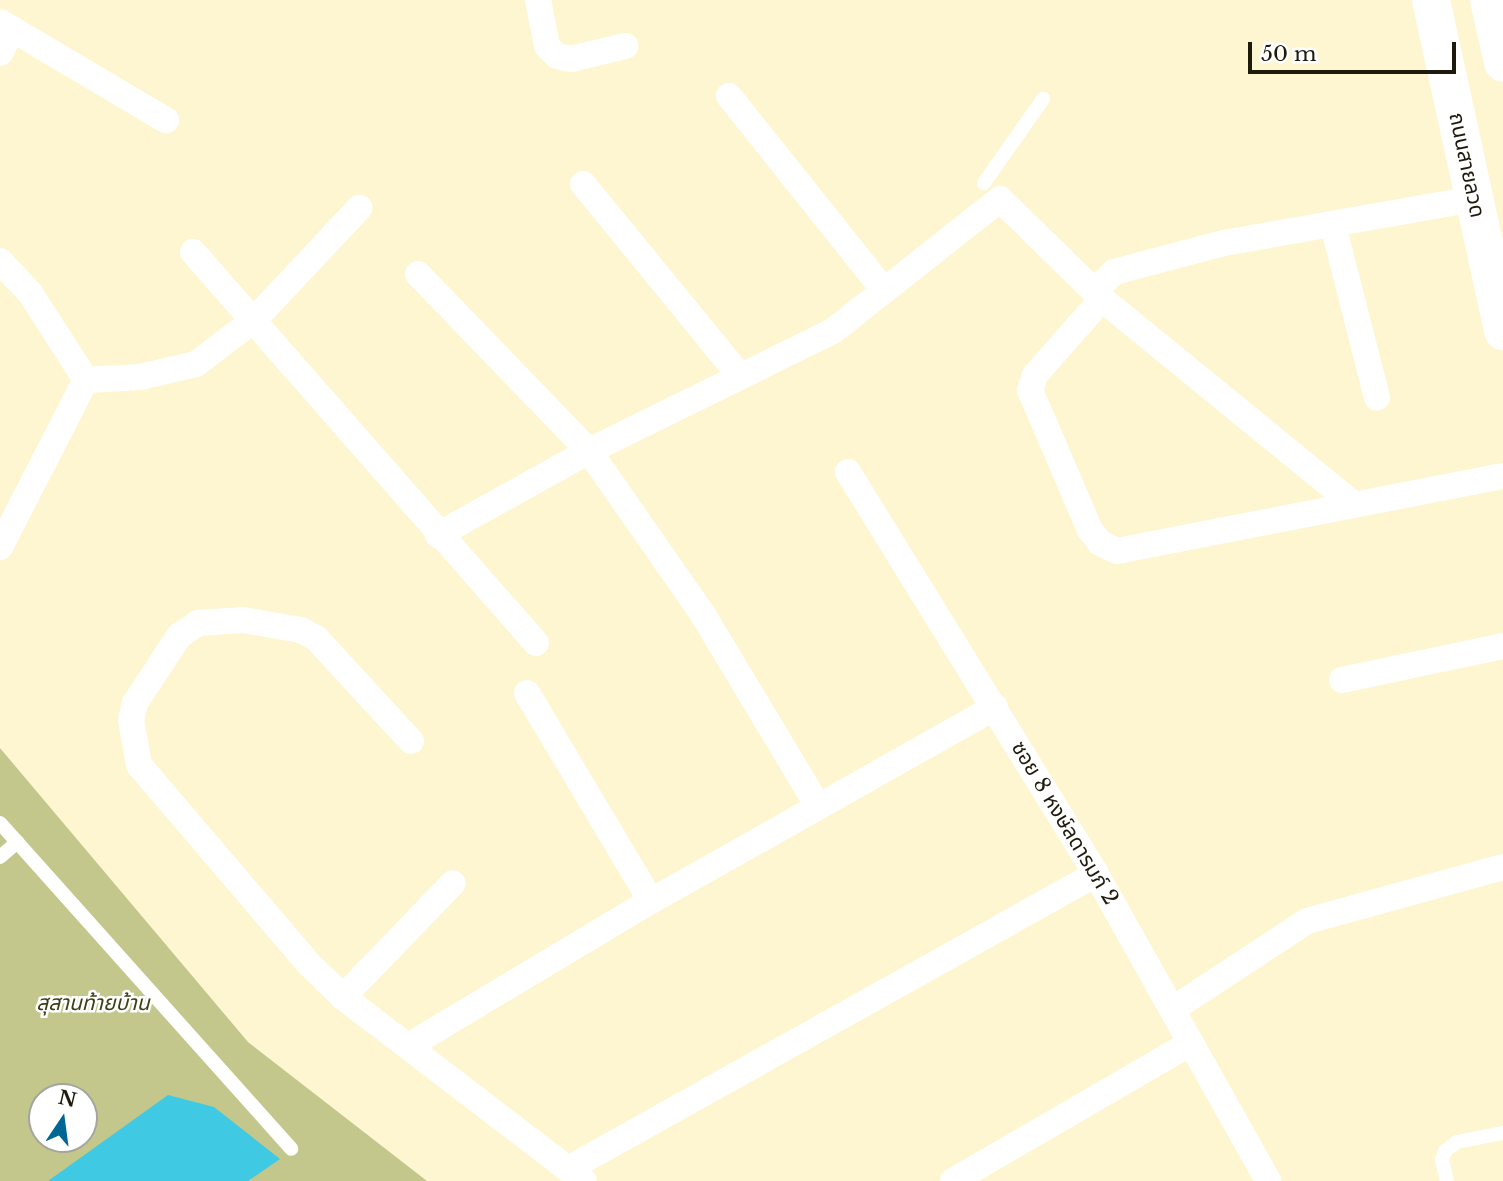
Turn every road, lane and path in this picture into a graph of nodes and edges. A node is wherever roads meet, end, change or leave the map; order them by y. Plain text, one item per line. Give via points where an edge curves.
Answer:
1 (538, 0) edge
2 (1431, 0) edge
3 (1489, 0) edge
4 (6, 25) edge
5 (625, 47) dead end
6 (0, 53) edge
7 (1503, 62) edge
8 (729, 96) dead end
9 (1043, 99) dead end
10 (166, 120) dead end
11 (984, 183) dead end
12 (583, 184) dead end
13 (1474, 199) junction
14 (359, 208) dead end
15 (1333, 225) junction
16 (193, 251) dead end
17 (0, 261) edge
18 (418, 274) dead end
19 (884, 290) junction
20 (1099, 294) junction
21 (254, 320) junction
22 (1503, 331) edge
23 (740, 376) junction
24 (86, 380) junction
25 (1377, 397) dead end
26 (589, 451) junction
27 (848, 472) dead end
28 (1503, 475) edge
29 (1353, 504) junction
30 (438, 536) junction
31 (0, 547) edge
32 (536, 643) dead end
33 (1503, 646) edge
34 (1342, 680) dead end
35 (527, 693) dead end
36 (995, 707) junction
37 (411, 741) dead end
38 (818, 806) junction
39 (0, 822) edge
40 (17, 842) junction
41 (0, 858) edge
42 (1503, 867) edge
43 (1096, 874) junction
44 (453, 883) dead end
45 (651, 901) junction
46 (343, 997) junction
47 (1172, 1009) junction
48 (1191, 1043) junction
49 (410, 1045) junction
50 (1503, 1133) edge
51 (291, 1150) dead end
52 (576, 1175) edge
53 (953, 1181) edge
54 (1268, 1181) edge
55 (1447, 1181) edge

1 - 5 street via 547,46 556,56 571,59
2 - 13 main road, ถนนสายลวด
3 - 7 main road
4 - 6 street
4 - 10 street
8 - 19 street
9 - 11 lane
12 - 23 street
13 - 15 street
13 - 22 main road, ถนนสายลวด
14 - 21 street
15 - 20 street via 1224,243 1114,272
15 - 25 street
16 - 21 street
17 - 24 street via 30,293
18 - 26 street
19 - 20 street via 1000,199
19 - 23 street via 833,331
20 - 29 street
20 - 29 street via 1035,375 1030,390 1100,543 1117,551 1138,549
21 - 24 street via 196,364 140,377
21 - 30 street
23 - 26 street
24 - 31 street
26 - 30 street
26 - 38 street via 702,612
27 - 36 street, ซอย 8 หงษ์ลดารมภ์ 2
28 - 29 street
30 - 32 street
33 - 34 street
35 - 45 street
36 - 38 street
36 - 43 street, ซอย 8 หงษ์ลดารมภ์ 2
37 - 46 street via 316,638 301,630 243,620 198,623 179,636 135,703 131,720 139,765
38 - 45 street
39 - 40 lane
40 - 41 lane
40 - 51 lane
42 - 47 street via 1307,921
43 - 47 street, ซอย 8 หงษ์ลดารมภ์ 2
43 - 52 street
44 - 46 street
45 - 49 street
46 - 49 street
47 - 48 street, ซอย 8 หงษ์ลดารมภ์ 2
48 - 53 street
48 - 54 street, ซอย 8 หงษ์ลดารมภ์ 2
49 - 52 street
50 - 55 lane via 1457,1142 1445,1151 1442,1160

